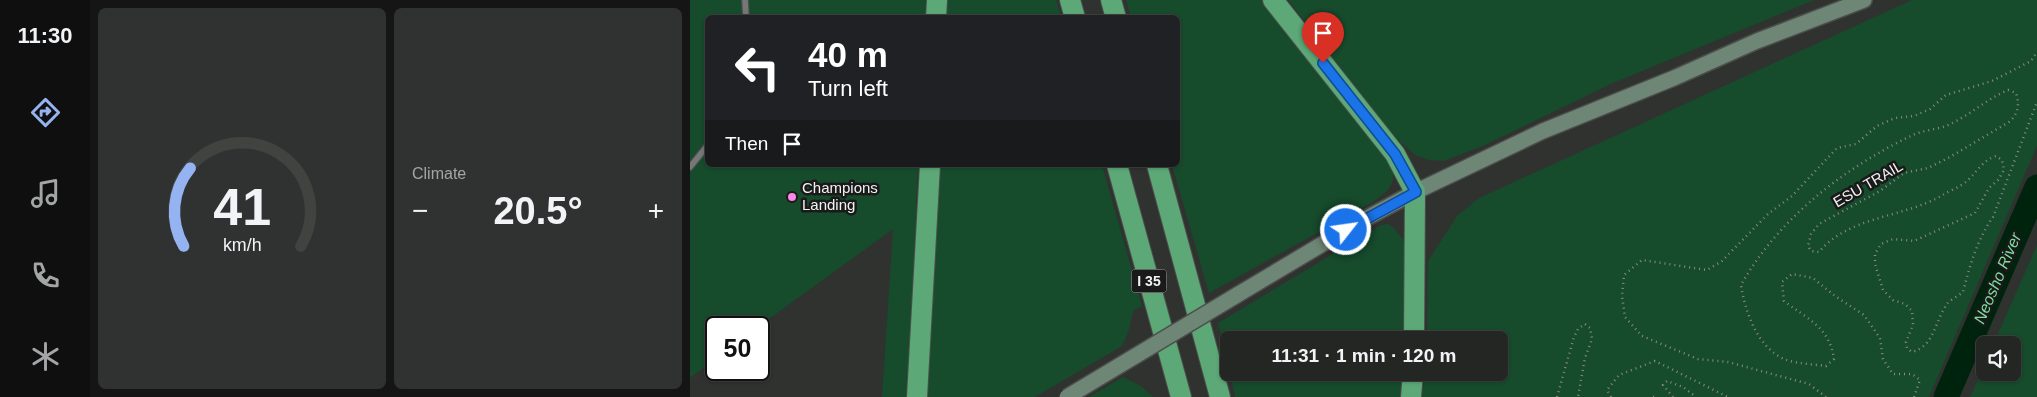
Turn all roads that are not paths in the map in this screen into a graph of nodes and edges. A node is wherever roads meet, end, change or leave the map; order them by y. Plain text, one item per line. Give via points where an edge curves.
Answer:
1 (745, 0) edge
2 (937, 0) edge
3 (1070, 0) edge
4 (1111, 0) edge
5 (1273, 0) edge
6 (1864, 0) edge
7 (746, 15) edge
8 (936, 15) edge
9 (1074, 15) edge
10 (1115, 15) edge
11 (705, 148) edge
12 (690, 167) edge
13 (930, 167) edge
14 (1118, 167) edge
15 (1158, 167) edge
16 (1416, 192) junction
17 (1414, 331) edge
18 (1412, 381) edge
19 (917, 397) edge
20 (1067, 397) edge
21 (1181, 397) edge
22 (1220, 397) edge
23 (1411, 397) edge

1 - 7 lane
2 - 8 highway
3 - 9 highway
4 - 10 highway
5 - 16 highway via 1395,154
6 - 16 main road via 1756,41 1543,131
11 - 12 lane
13 - 19 highway
14 - 21 highway, I 35
15 - 22 highway, I 35
16 - 17 highway
16 - 20 main road, bridge via 1361,221
18 - 23 highway

